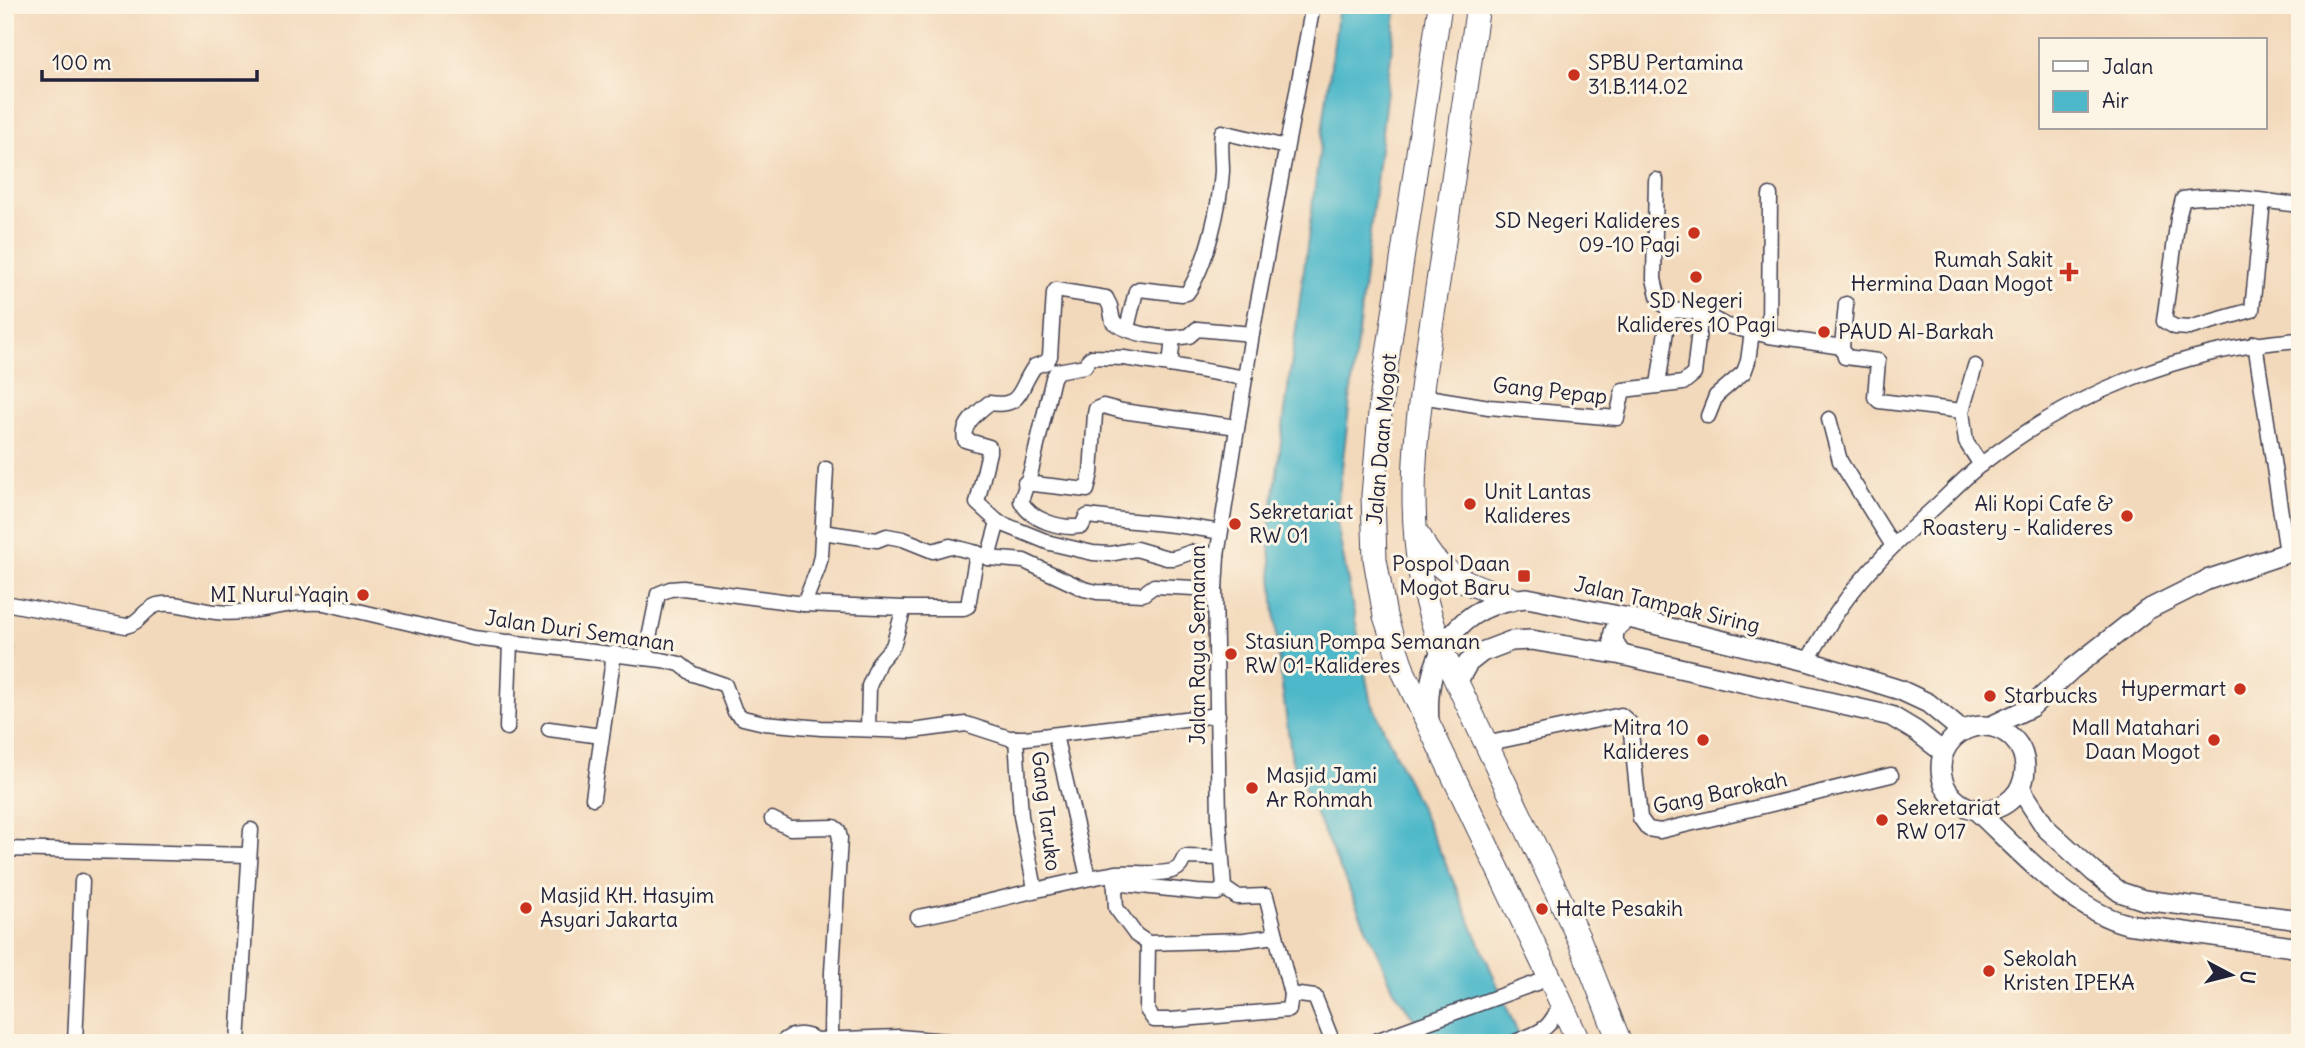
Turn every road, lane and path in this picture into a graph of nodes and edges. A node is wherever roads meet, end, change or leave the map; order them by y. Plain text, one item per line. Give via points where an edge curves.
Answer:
1 (1312, 5) edge
2 (1440, 5) edge
3 (1478, 5) edge
4 (1286, 147) junction
5 (1419, 153) junction
6 (1457, 158) junction
7 (1656, 180) dead end
8 (1414, 183) junction
9 (1452, 188) junction
10 (1770, 195) dead end
11 (2263, 201) junction
12 (2300, 205) edge
13 (1846, 304) dead end
14 (1670, 310) junction
15 (1701, 312) junction
16 (1127, 328) junction
17 (1752, 332) junction
18 (1252, 334) junction
19 (1769, 336) junction
20 (1173, 338) junction
21 (2300, 340) edge
22 (2255, 343) junction
23 (1842, 346) junction
24 (1170, 365) junction
25 (1975, 366) dead end
26 (1245, 379) junction
27 (1658, 385) junction
28 (1421, 396) junction
29 (1962, 411) junction
30 (1708, 416) dead end
31 (1829, 419) dead end
32 (1237, 427) junction
33 (1981, 464) junction
34 (826, 469) dead end
35 (1025, 483) junction
36 (998, 522) junction
37 (1415, 524) junction
38 (822, 532) junction
39 (1220, 532) junction
40 (1893, 546) junction
41 (2293, 553) edge
42 (982, 555) junction
43 (1217, 556) junction
44 (1215, 589) junction
45 (1512, 599) junction
46 (5, 603) edge
47 (804, 604) junction
48 (904, 608) junction
49 (1629, 618) junction
50 (510, 642) junction
51 (1441, 649) junction
52 (614, 653) junction
53 (1622, 655) junction
54 (645, 658) junction
55 (1807, 661) junction
56 (1456, 684) junction
57 (2031, 707) junction
58 (1218, 715) junction
59 (1429, 725) junction
60 (1990, 726) junction
61 (507, 728) dead end
62 (549, 729) dead end
63 (868, 729) junction
64 (1962, 731) junction
65 (1055, 735) junction
66 (601, 736) junction
67 (1016, 738) junction
68 (2016, 743) junction
69 (1485, 744) junction
70 (1943, 752) junction
71 (1891, 775) dead end
72 (2020, 788) junction
73 (593, 798) dead end
74 (1976, 810) junction
75 (772, 819) dead end
76 (251, 830) dead end
77 (5, 849) edge
78 (250, 855) junction
79 (1221, 858) junction
80 (1088, 877) junction
81 (1114, 878) junction
82 (82, 881) dead end
83 (1224, 888) junction
84 (1035, 889) junction
85 (918, 917) dead end
86 (2300, 920) edge
87 (1276, 936) junction
88 (1149, 943) junction
89 (2300, 948) edge
90 (1550, 978) junction
91 (1291, 994) junction
92 (1560, 1002) junction
93 (822, 1041) edge
94 (75, 1043) edge
95 (238, 1043) edge
96 (781, 1043) edge
97 (969, 1043) edge
98 (1333, 1043) edge
99 (1370, 1043) edge
100 (1513, 1043) edge
101 (1579, 1043) edge
102 (1620, 1043) edge

1 - 4 street, Jalan Raya Semanan
2 - 5 highway, Jalan Daan Mogot
3 - 6 highway, Jalan Daan Mogot
4 - 16 street via 1222,132 1222,172 1201,268 1187,293 1136,291
4 - 18 street, Jalan Raya Semanan
5 - 6 highway
5 - 8 highway, Jalan Daan Mogot
6 - 9 highway, Jalan Daan Mogot
7 - 14 street via 1654,279 1660,300
8 - 9 highway
8 - 59 highway, Jalan Daan Mogot via 1381,401 1373,519 1385,616
9 - 28 highway, Jalan Daan Mogot
10 - 19 street
11 - 11 street via 2183,199 2164,321 2189,328 2252,310
11 - 12 street
13 - 23 street
14 - 15 street
14 - 27 street
15 - 17 street via 1724,325
15 - 27 street via 1694,374 1684,383
16 - 20 street
16 - 36 street via 1113,322 1105,298 1056,290 1047,362 1035,366 1017,400 989,403 964,431 965,440 989,447 977,503
17 - 19 street
17 - 30 street via 1744,372 1716,396
18 - 20 street via 1199,328 1189,336
18 - 26 street, Jalan Raya Semanan
19 - 23 street
20 - 24 street
21 - 22 street
22 - 33 street via 2139,374 2089,395
22 - 41 street
23 - 29 street via 1845,357 1878,361 1875,397 1879,401
24 - 26 street
24 - 35 street via 1092,357 1085,366 1057,371
25 - 29 street
26 - 32 street, Jalan Raya Semanan
27 - 28 street, Gang Pepap via 1623,390 1617,418
28 - 37 highway, Jalan Daan Mogot
29 - 33 street via 1966,442
31 - 40 street via 1840,461
32 - 35 street via 1103,406 1095,414 1087,490
32 - 39 street, Jalan Raya Semanan
33 - 40 street
34 - 38 street
35 - 39 street via 1021,501 1030,514 1063,527 1082,526 1088,516
36 - 42 street
36 - 43 street via 1050,543 1093,553 1136,549 1167,558 1192,552
37 - 45 highway via 1438,566
37 - 51 highway, Jalan Daan Mogot via 1421,579
38 - 42 street via 877,540 887,536 933,551 950,547
38 - 47 street via 818,568
39 - 43 street, Jalan Raya Semanan
40 - 55 street via 1838,611
41 - 57 main road via 2207,580 2147,610
42 - 44 street via 1024,561 1097,592 1143,594 1154,586
42 - 48 street via 968,606
43 - 44 street, Jalan Raya Semanan
44 - 58 street, Jalan Raya Semanan
45 - 49 main road, Jalan Tampak Siring via 1539,599
45 - 51 main road, Jalan Tampak Siring via 1461,623
46 - 50 street, Jalan Duri Semanan via 126,626 156,605 218,613 315,602
47 - 48 street
47 - 54 street via 670,589 658,594
48 - 63 street via 892,646 871,679
49 - 53 main road via 1612,634
49 - 55 main road, Jalan Tampak Siring
50 - 52 street, Jalan Duri Semanan
50 - 61 street
51 - 56 highway, Jalan Daan Mogot
51 - 59 main road, Jalan Tampak Siring via 1429,684
52 - 54 street, Jalan Duri Semanan
52 - 66 street
53 - 56 main road via 1511,641 1482,652 1468,663
53 - 70 main road via 1891,716
54 - 63 street, Jalan Duri Semanan via 680,664 693,674 725,685 734,712 743,718
55 - 64 main road, Jalan Tampak Siring via 1900,690 1928,703
56 - 69 highway, Jalan Daan Mogot
57 - 60 main road
57 - 68 main road
58 - 65 street, Jalan Duri Semanan
58 - 79 street, Jalan Raya Semanan
59 - 90 highway, Jalan Daan Mogot
60 - 64 main road
60 - 68 main road
62 - 66 street
63 - 67 street, Jalan Duri Semanan via 912,732 966,724
64 - 70 main road
65 - 67 street, Jalan Duri Semanan
65 - 80 street
66 - 73 street
67 - 84 street, Gang Taruko via 1021,816
68 - 72 main road via 2025,765
69 - 71 street, Gang Barokah via 1621,715 1630,723 1640,818 1648,830 1660,831
69 - 102 highway, Jalan Daan Mogot via 1579,939
70 - 74 main road via 1942,781 1961,805
72 - 74 main road via 2001,806
72 - 86 main road via 2046,828 2120,892 2144,900
74 - 89 main road via 2074,900 2108,919
75 - 93 street via 790,828 834,827 840,838 832,972
76 - 78 street
77 - 78 street
78 - 95 street
79 - 81 street via 1185,857 1180,866 1167,872
79 - 83 street, Jalan Raya Semanan
80 - 81 street
80 - 84 street
81 - 83 street via 1197,892 1217,893
81 - 88 street via 1116,908 1136,935
82 - 94 street
83 - 87 street via 1237,897 1266,896
84 - 85 street
87 - 88 street
87 - 91 street
88 - 91 street via 1147,1010 1154,1020 1289,1010
90 - 92 highway, Jalan Daan Mogot
90 - 99 street
91 - 98 street via 1315,997
92 - 100 street via 1548,1027
92 - 101 highway, Jalan Daan Mogot
93 - 96 street via 795,1035
93 - 97 street via 922,1037

